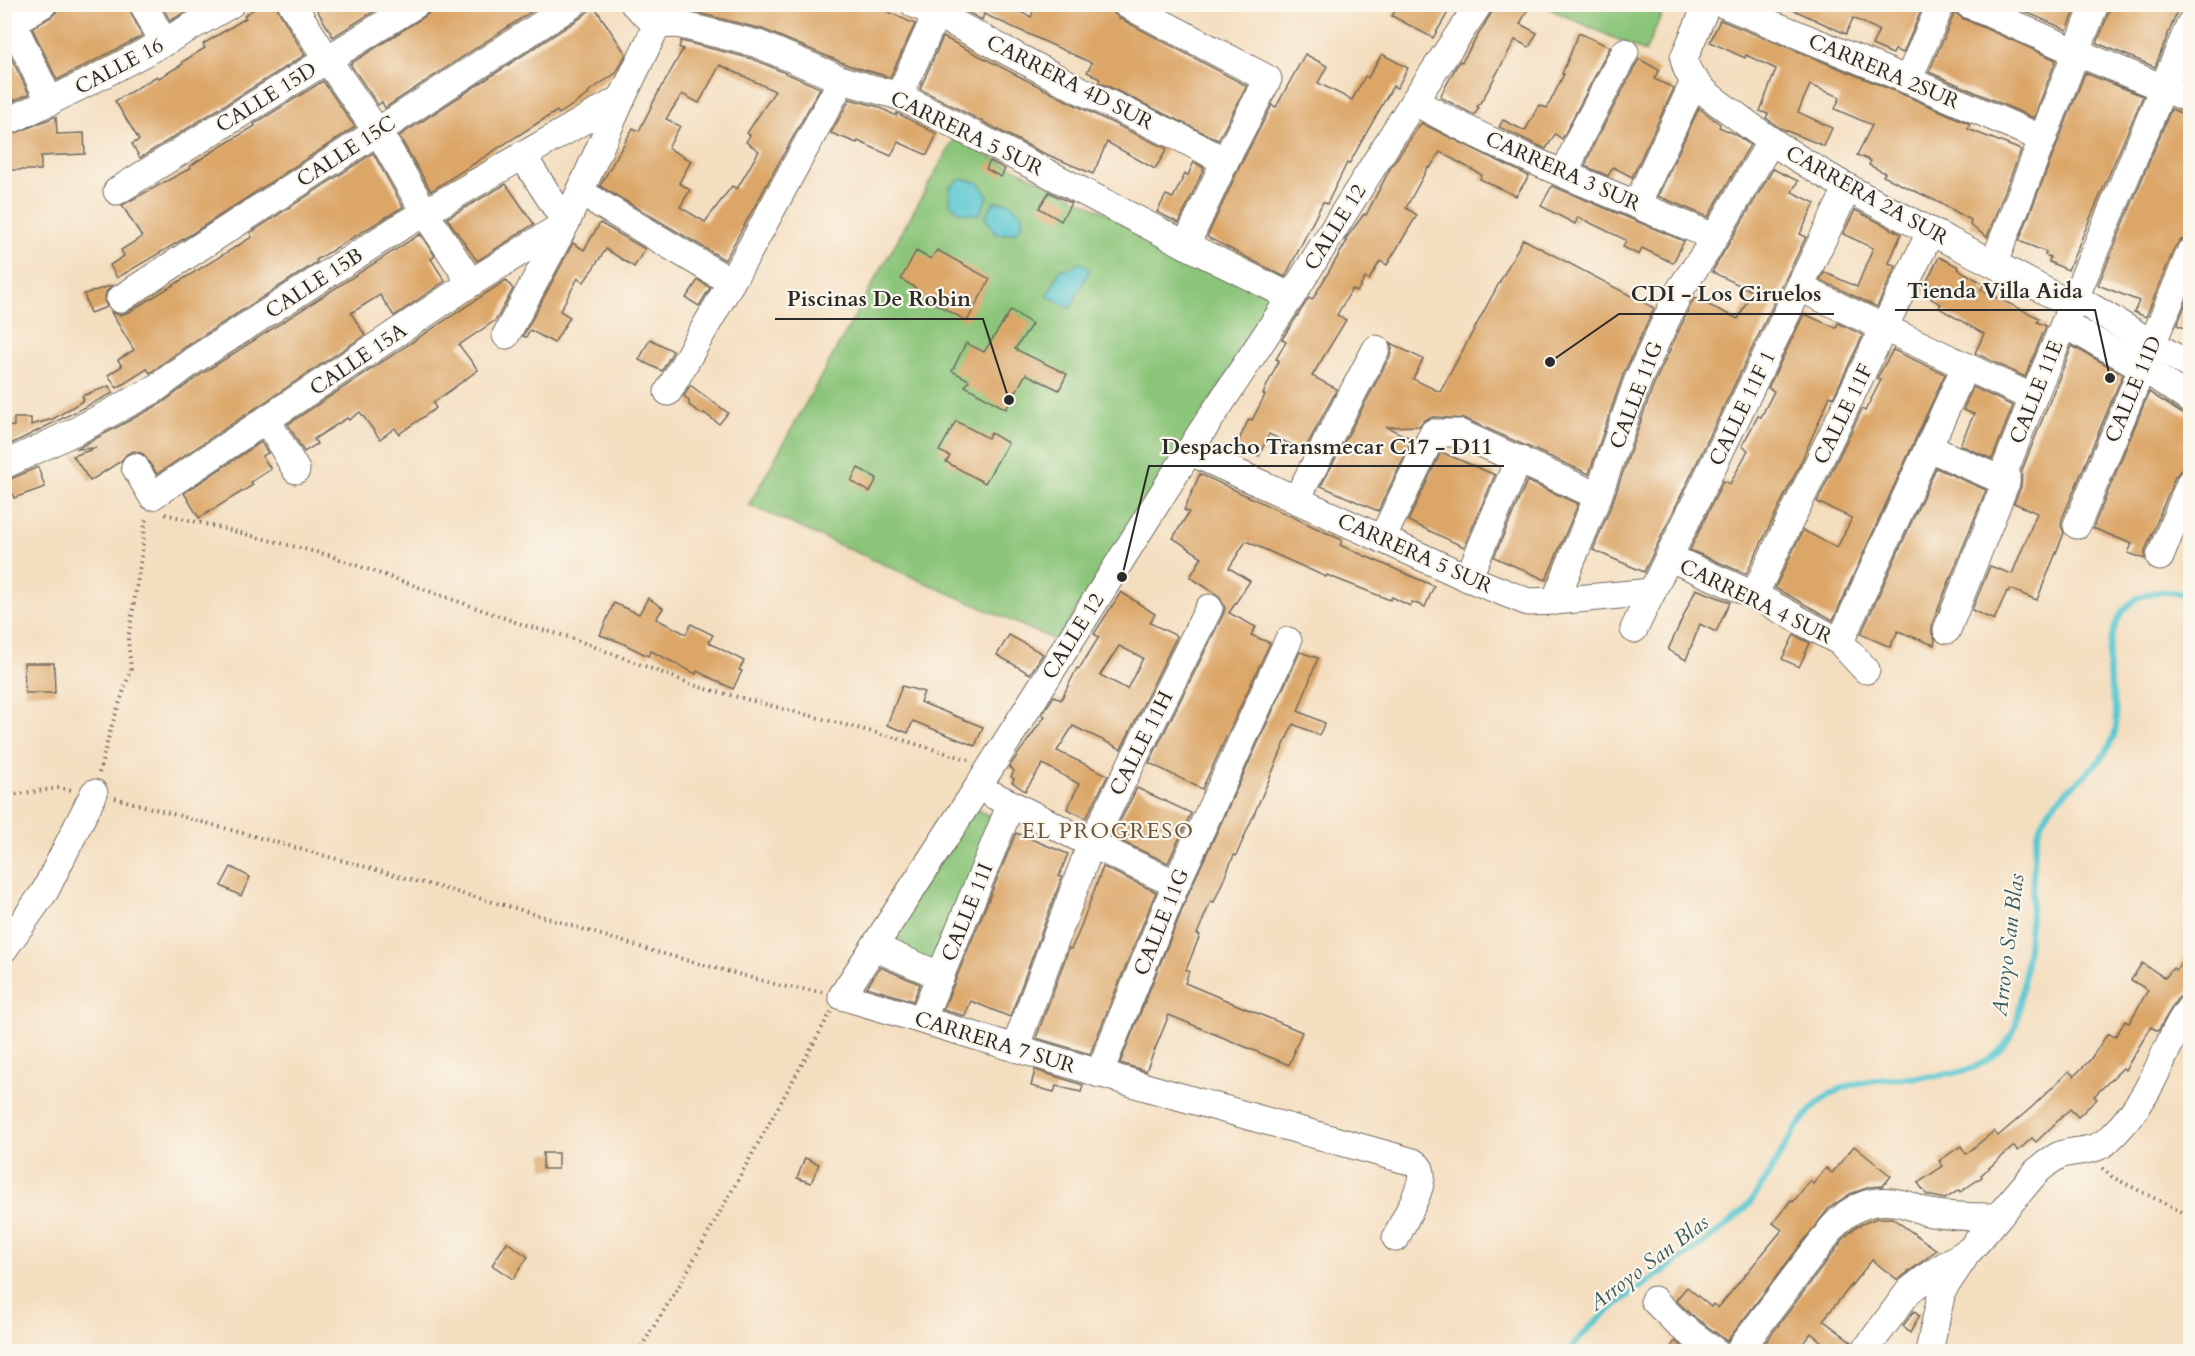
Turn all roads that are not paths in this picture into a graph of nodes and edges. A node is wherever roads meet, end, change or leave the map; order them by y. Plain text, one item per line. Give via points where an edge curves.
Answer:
1 (43, 4) edge
2 (143, 4) edge
3 (231, 4) edge
4 (292, 4) edge
5 (416, 4) edge
6 (573, 4) edge
7 (634, 4) edge
8 (1126, 4) edge
9 (1479, 4) edge
10 (1941, 4) edge
11 (1968, 4) edge
12 (2095, 4) edge
13 (1724, 6) edge
14 (931, 8) edge
15 (8, 14) edge
16 (2190, 24) edge
17 (657, 25) junction
18 (164, 43) junction
19 (1625, 52) dead end
20 (2076, 52) junction
21 (327, 59) junction
22 (1689, 69) junction
23 (842, 80) junction
24 (1908, 80) junction
25 (2163, 87) junction
26 (899, 96) junction
27 (622, 98) junction
28 (2190, 99) edge
29 (1414, 101) junction
30 (50, 102) junction
31 (4, 123) edge
32 (377, 131) junction
33 (2043, 139) junction
34 (1771, 141) junction
35 (522, 155) junction
36 (1225, 162) junction
37 (1565, 173) junction
38 (1848, 187) junction
39 (117, 191) dead end
40 (580, 192) junction
41 (1637, 204) junction
42 (425, 213) junction
43 (566, 223) junction
44 (1930, 232) junction
45 (1714, 237) junction
46 (1186, 245) junction
47 (2190, 253) edge
48 (1994, 263) junction
49 (731, 282) junction
50 (471, 283) junction
51 (1800, 288) junction
52 (1291, 297) junction
53 (120, 298) dead end
54 (2071, 309) junction
55 (1884, 328) junction
56 (506, 335) dead end
57 (2152, 342) junction
58 (1376, 349) dead end
59 (2190, 366) edge
60 (1965, 367) junction
61 (2142, 367) junction
62 (668, 392) dead end
63 (2033, 398) junction
64 (2190, 400) edge
65 (267, 420) junction
66 (1929, 448) junction
67 (1189, 452) junction
68 (1519, 459) junction
69 (4, 465) edge
70 (135, 467) dead end
71 (296, 470) dead end
72 (2006, 482) junction
73 (2190, 483) edge
74 (1598, 496) junction
75 (1296, 500) junction
76 (2077, 525) dead end
77 (1382, 539) junction
78 (2160, 557) dead end
79 (1670, 558) junction
80 (1468, 578) junction
81 (1652, 592) junction
82 (1755, 595) junction
83 (1555, 601) junction
84 (1209, 608) dead end
85 (1634, 629) dead end
86 (1947, 630) dead end
87 (1288, 641) dead end
88 (1840, 642) junction
89 (1866, 670) dead end
90 (984, 777) junction
91 (94, 794) road end
92 (1011, 804) junction
93 (1090, 844) junction
94 (1176, 884) junction
95 (874, 947) junction
96 (4, 949) edge
97 (941, 976) junction
98 (842, 996) joint
99 (2190, 1008) edge
100 (922, 1020) junction
101 (1015, 1048) junction
102 (1100, 1074) junction
103 (1997, 1217) junction
104 (1396, 1238) dead end
105 (1970, 1250) junction
106 (1654, 1300) dead end
107 (1716, 1352) edge
108 (1738, 1352) edge
109 (1864, 1352) edge
110 (1929, 1352) edge

1 - 15 street
2 - 18 street
3 - 18 street, CALLE 16
4 - 21 street
5 - 21 street, CALLE 15D
6 - 32 street, CALLE 15C
7 - 17 street
8 - 36 street via 1268,79
9 - 29 street, CALLE 12
10 - 24 street
11 - 20 street
12 - 20 street
13 - 22 street
13 - 24 street, CARRERA 2SUR
14 - 26 street
14 - 36 street, CARRERA 4D SUR via 1078,89
15 - 30 street
16 - 25 street, CALLE 11E
17 - 23 street, CARRERA 5 SUR via 677,24 758,45
17 - 27 street
18 - 30 street, CALLE 16
19 - 37 street
20 - 25 street
20 - 33 street
21 - 32 street
21 - 39 street, CALLE 15D
22 - 34 street, CARRERA 2A SUR via 1722,105
22 - 41 street
23 - 26 street, CARRERA 5 SUR
23 - 49 street
24 - 33 street, CARRERA 2SUR
25 - 28 street
25 - 54 street, CALLE 11E
26 - 46 street, CARRERA 5 SUR
27 - 35 street, CALLE 15B
27 - 40 street
29 - 37 street, CARRERA 3 SUR via 1450,122
29 - 52 street, CALLE 12
30 - 31 street, CALLE 16
32 - 42 street
32 - 53 street, CALLE 15C
33 - 48 street
34 - 38 street, CARRERA 2A SUR
34 - 45 street, CALLE 11G
35 - 42 street, CALLE 15B
35 - 43 street
36 - 46 street
37 - 41 street, CARRERA 3 SUR
38 - 44 street, CARRERA 2A SUR
38 - 51 street, CALLE 11F 1
40 - 43 street
40 - 49 street
41 - 45 street, CARRERA 3 SUR
42 - 50 street
42 - 69 street, CALLE 15B via 155,389
43 - 50 street, CALLE 15A
43 - 56 street
44 - 48 street, CARRERA 2A SUR
44 - 55 street, CALLE 11F
45 - 74 street, CALLE 11G via 1681,288 1638,380
46 - 52 street, CARRERA 5 SUR
47 - 57 street, CALLE 11D
48 - 54 street, CARRERA 2A SUR
49 - 62 street
50 - 65 street, CALLE 15A
51 - 55 street
51 - 79 street, CALLE 11F 1
52 - 67 street, CALLE 12
54 - 57 street
54 - 61 street
54 - 63 street, CALLE 11E
55 - 60 street
55 - 82 street, CALLE 11F
57 - 59 street
57 - 61 street, CALLE 11D
58 - 75 street
60 - 63 street
60 - 66 street
61 - 64 street
61 - 76 street, CALLE 11D
63 - 72 street, CALLE 11E via 2006,466
65 - 70 street, CALLE 15A via 149,503
65 - 71 street
66 - 72 street
66 - 88 street
67 - 75 street, CARRERA 5 SUR
67 - 90 street, CALLE 12
68 - 74 street
68 - 77 street via 1459,433 1433,433
68 - 80 street
72 - 86 street, CALLE 11E
73 - 78 street
74 - 83 street, CALLE 11G
75 - 77 street, CARRERA 5 SUR
77 - 80 street, CARRERA 5 SUR
79 - 81 street, CALLE 11F 1
79 - 82 street, CARRERA 4 SUR
80 - 83 street, CARRERA 5 SUR via 1528,602
81 - 83 street, CARRERA 5 SUR
81 - 85 street, CALLE 11F 1
82 - 88 street, CARRERA 4 SUR
84 - 93 street, CALLE 11H
87 - 94 street, CALLE 11G
88 - 89 street, CARRERA 4 SUR
90 - 92 street
90 - 95 street, CALLE 12
91 - 96 street via 45,891
92 - 93 street
92 - 97 street, CALLE 11I
93 - 94 street
93 - 101 street, CALLE 11H
94 - 102 street, CALLE 11G
95 - 97 street
95 - 98 street, CALLE 12
97 - 100 street, CALLE 11I
98 - 100 street, CARRERA 7 SUR
99 - 103 street via 2153,1080 2106,1142 2049,1161
100 - 101 street, CARRERA 7 SUR
101 - 102 street, CARRERA 7 SUR
102 - 104 street, CARRERA 7 SUR via 1413,1162 1420,1168 1419,1189
103 - 105 street
103 - 108 street via 1955,1217 1875,1201 1857,1206 1833,1227
105 - 109 street via 1909,1291
105 - 110 street via 1942,1292
106 - 107 street via 1679,1325

